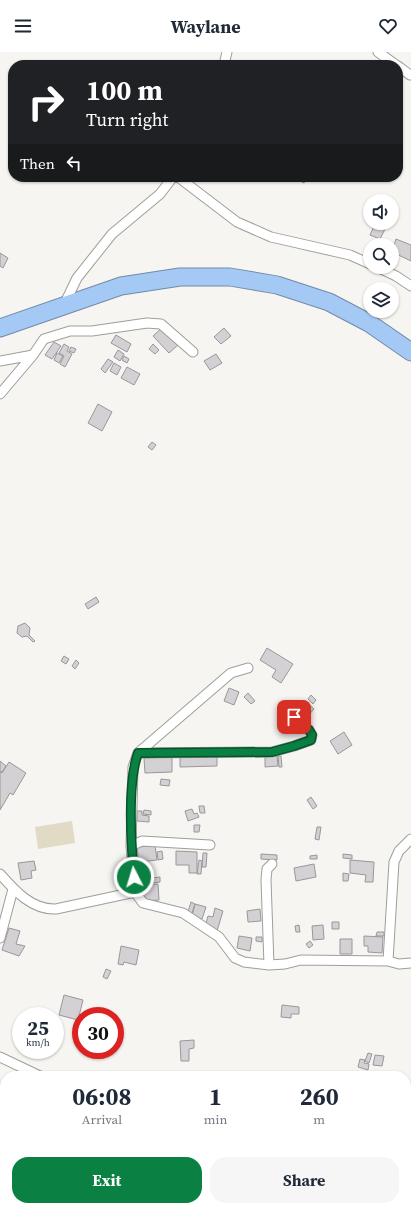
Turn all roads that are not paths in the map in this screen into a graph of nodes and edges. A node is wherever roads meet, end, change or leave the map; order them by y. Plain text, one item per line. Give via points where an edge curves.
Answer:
1 (378, 52) edge
2 (389, 60) edge
3 (403, 70) edge
4 (410, 75) dead end
5 (169, 182) edge
6 (185, 182) edge
7 (363, 261) edge
8 (392, 274) edge
9 (411, 286) edge
10 (64, 306) junction
11 (0, 328) edge
12 (193, 352) dead end
13 (411, 352) edge
14 (33, 355) junction
15 (0, 361) edge
16 (0, 394) edge
17 (248, 668) dead end
18 (294, 717) dead end
19 (138, 753) junction
20 (411, 839) edge
21 (210, 845) dead end
22 (131, 846) junction
23 (272, 864) dead end
24 (0, 874) edge
25 (13, 889) junction
26 (135, 892) junction
27 (0, 938) edge
28 (388, 961) junction
29 (411, 963) edge
30 (269, 965) junction
31 (0, 1057) edge
32 (29, 1071) edge

1 - 2 street
3 - 4 street
5 - 10 street via 160,194 112,234 77,278
6 - 7 street via 238,222 264,234 350,255
8 - 9 street
10 - 11 highway
10 - 13 highway via 121,286 180,277 230,277 277,285 329,302 369,322
12 - 14 street via 161,324 147,323 92,331 70,331 44,339
14 - 15 street
14 - 16 street
17 - 19 street via 231,673
18 - 19 street via 309,730 311,740 272,752
19 - 22 street via 134,767
20 - 28 street via 394,862
21 - 22 street via 142,841
22 - 26 street
23 - 30 street via 267,869 266,880
24 - 25 street
25 - 26 street via 35,906 45,910
25 - 27 street
26 - 30 street via 143,903 183,913 219,937 235,958 244,962
28 - 29 street via 398,964
28 - 30 street via 302,960
31 - 32 street

